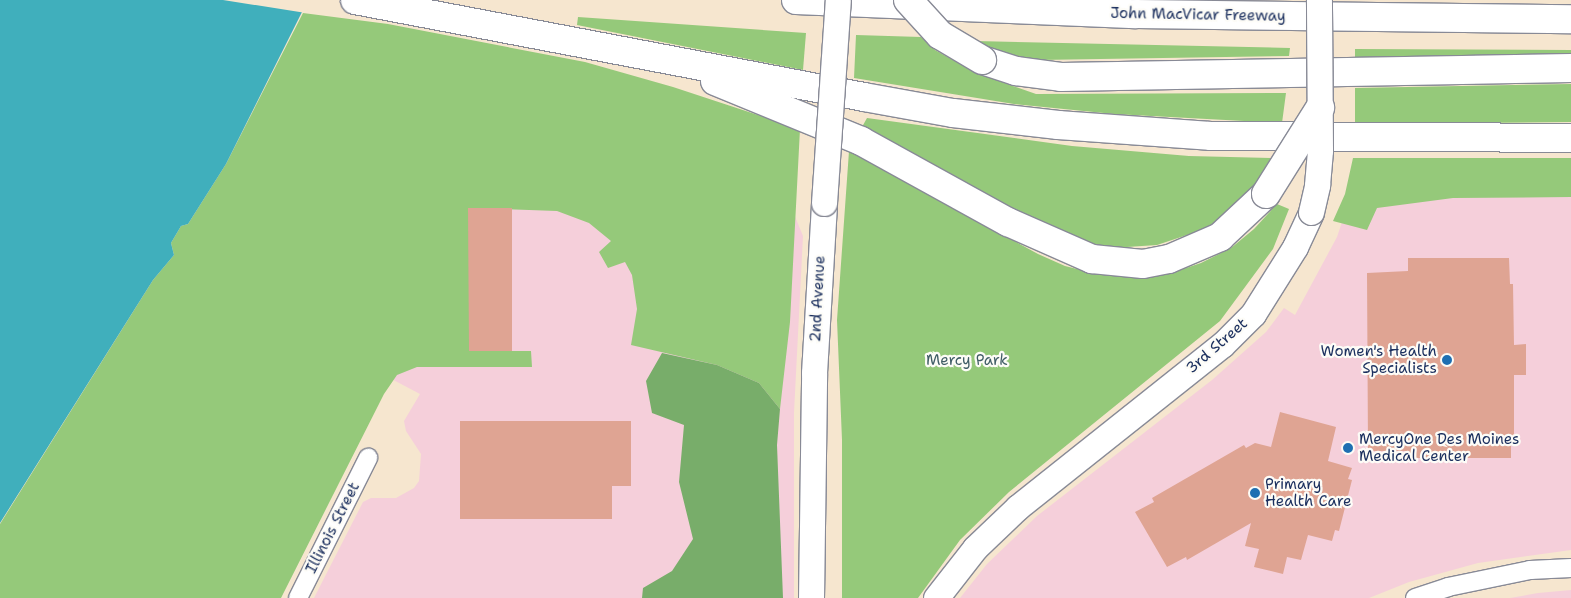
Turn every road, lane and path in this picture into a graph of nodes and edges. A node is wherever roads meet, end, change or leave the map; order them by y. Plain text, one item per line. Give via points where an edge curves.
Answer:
1 (355, 0) edge
2 (796, 0) edge
3 (838, 0) edge
4 (908, 0) edge
5 (1319, 0) edge
6 (1571, 20) edge
7 (663, 60) junction
8 (1571, 68) edge
9 (1320, 108) junction
10 (1571, 138) edge
11 (368, 458) dead end
12 (1571, 568) edge
13 (814, 592) edge
14 (298, 598) edge
15 (936, 598) edge
16 (1415, 598) edge

1 - 7 highway
2 - 6 highway, John MacVicar Freeway via 1136,14
3 - 13 main road, 2nd Avenue, bridge via 814,373
4 - 8 highway, bridge via 940,35 982,60 1016,71 1061,77
5 - 9 main road, 3rd Street, bridge
7 - 9 highway, bridge via 861,141 1008,222 1092,260 1143,264 1169,259 1220,237 1266,194
7 - 10 highway via 953,113 1135,133 1276,138
9 - 15 main road, 3rd Street, bridge via 1317,185 1311,212 1290,256 1253,314 1222,345 1018,507 975,548
11 - 14 street, Illinois Street
12 - 16 street via 1530,570 1448,586

